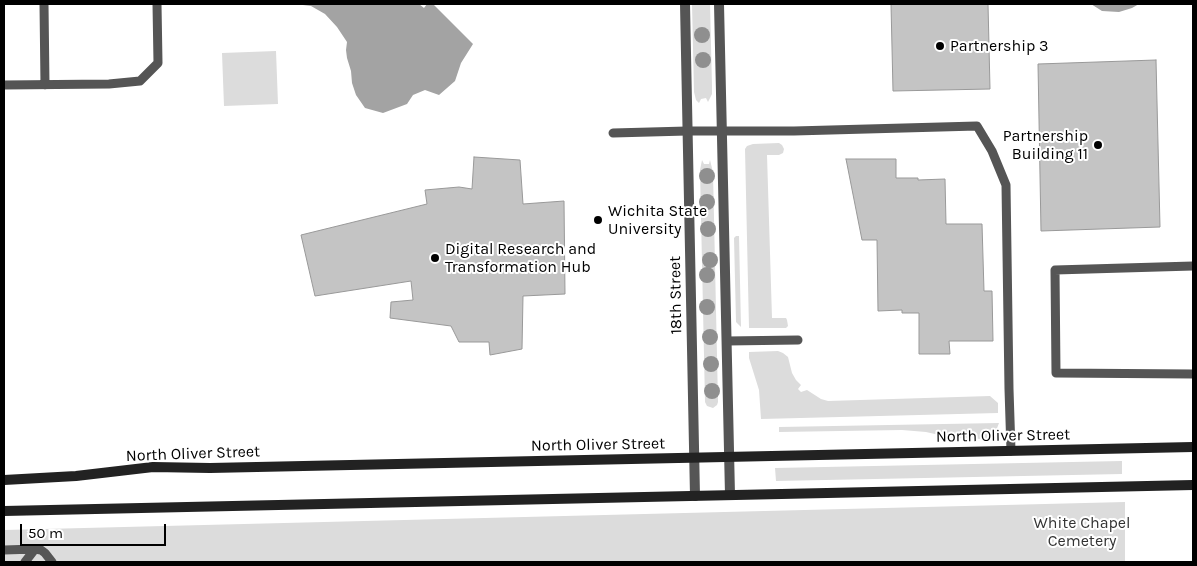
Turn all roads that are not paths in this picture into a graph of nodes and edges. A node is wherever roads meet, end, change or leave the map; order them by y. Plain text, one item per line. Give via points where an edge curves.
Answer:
1 (44, 4) edge
2 (157, 4) edge
3 (684, 4) edge
4 (719, 4) edge
5 (4, 85) edge
6 (45, 85) junction
7 (687, 131) junction
8 (722, 132) junction
9 (613, 133) dead end
10 (1193, 266) edge
11 (798, 340) dead end
12 (727, 341) junction
13 (1193, 374) edge
14 (1193, 447) edge
15 (1012, 451) junction
16 (729, 457) junction
17 (694, 458) junction
18 (4, 480) edge
19 (1193, 485) edge
20 (730, 495) junction
21 (695, 496) junction
22 (4, 511) edge
23 (35, 549) junction
24 (4, 550) edge
25 (24, 562) edge
26 (52, 562) edge

1 - 6 lane
2 - 6 lane via 158,63 140,81
3 - 7 street, 18th Street
4 - 8 street
5 - 6 lane
7 - 8 lane
7 - 9 lane
7 - 17 street, 18th Street
8 - 12 street
8 - 15 lane via 977,126 1006,185
10 - 13 lane via 1055,270 1056,373
11 - 12 lane
12 - 16 street
14 - 15 main road, North Oliver Street
15 - 16 main road, North Oliver Street
16 - 17 main road, North Oliver Street
16 - 20 street
17 - 18 main road, North Oliver Street via 153,467
17 - 21 street, 18th Street
19 - 20 main road
20 - 21 main road
21 - 22 main road
23 - 24 lane
23 - 25 lane
23 - 26 lane via 41,550

